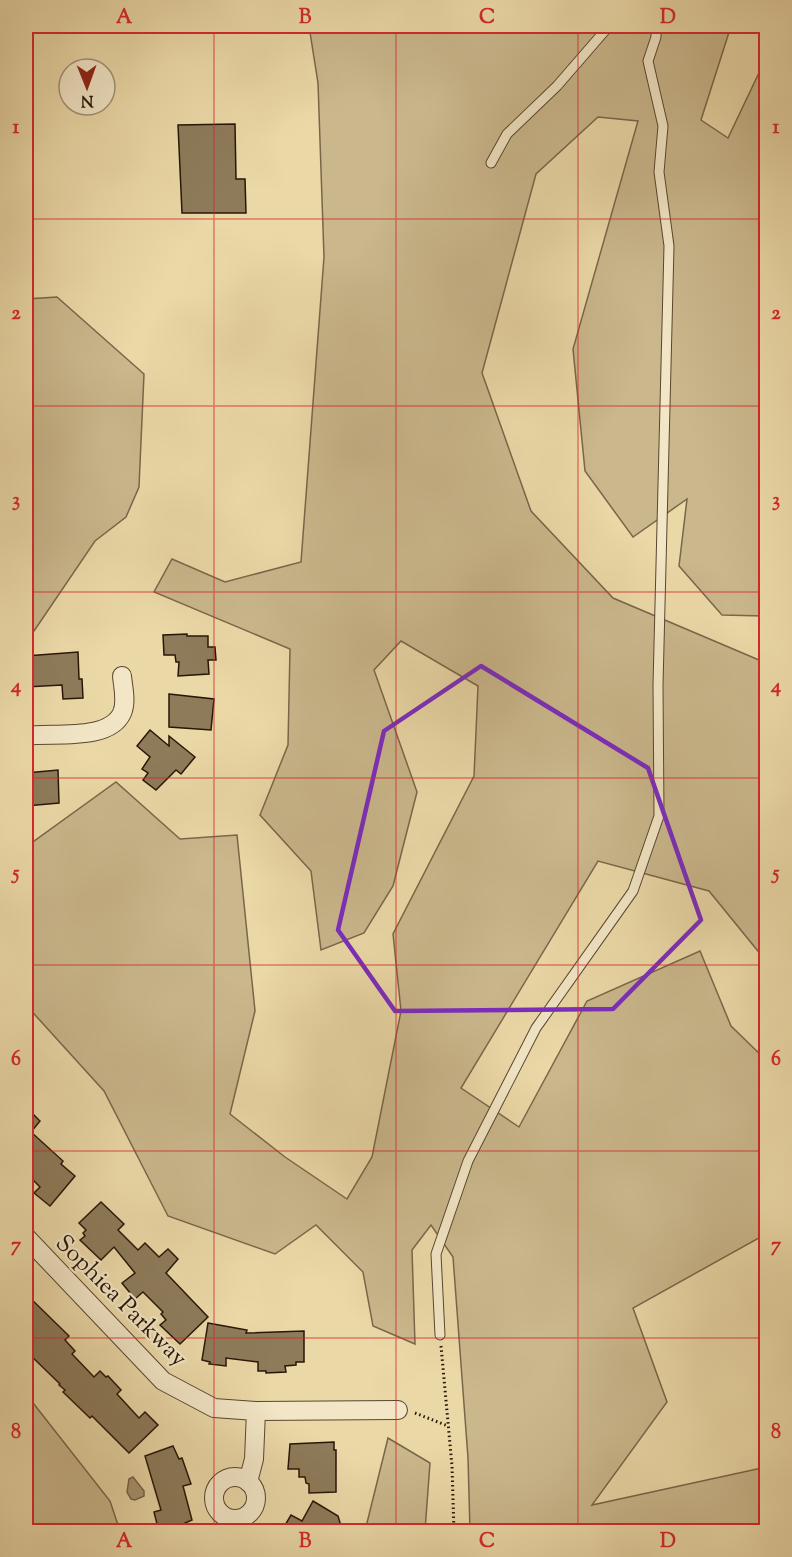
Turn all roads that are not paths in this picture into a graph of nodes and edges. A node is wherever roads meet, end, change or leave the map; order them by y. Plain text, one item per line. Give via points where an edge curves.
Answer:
1 (609, 26) edge
2 (656, 26) edge
3 (491, 163) dead end
4 (122, 676) dead end
5 (26, 736) edge
6 (26, 1237) edge
7 (440, 1335) road end
8 (398, 1410) road end
9 (256, 1411) junction
10 (248, 1482) dead end

1 - 3 lane via 557,86 507,134
2 - 7 lane via 648,62 663,126 658,172 669,246 657,685 659,816 633,891 536,1028 468,1161 436,1254
4 - 5 street via 125,701 115,723 101,730 75,734
6 - 9 street, Sophiea Parkway via 163,1381 214,1408
8 - 9 street, Sophiea Parkway
9 - 10 street via 254,1459

